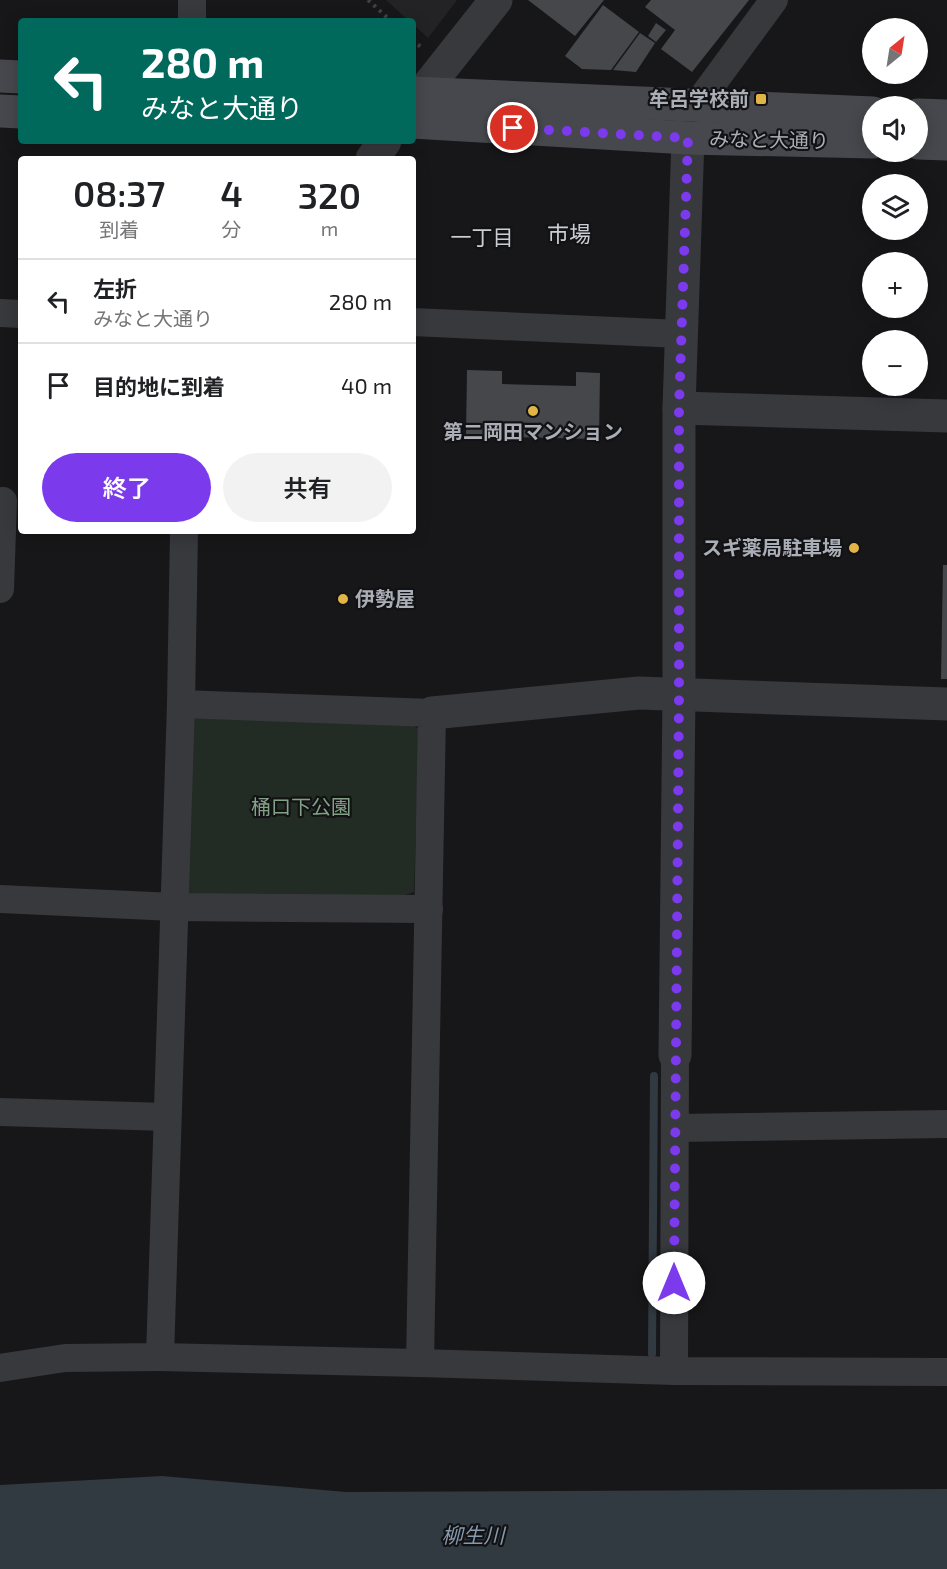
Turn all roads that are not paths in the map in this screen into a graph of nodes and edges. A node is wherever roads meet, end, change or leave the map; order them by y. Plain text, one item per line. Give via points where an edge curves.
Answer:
1 (192, 0) edge
2 (496, 0) edge
3 (774, 0) edge
4 (192, 18) edge
5 (0, 76) edge
6 (18, 77) edge
7 (416, 103) edge
8 (416, 104) edge
9 (416, 104) edge
10 (696, 106) junction
11 (0, 111) edge
12 (18, 112) edge
13 (862, 113) edge
14 (928, 115) edge
15 (947, 116) edge
16 (688, 138) junction
17 (862, 142) edge
18 (928, 143) edge
19 (947, 144) edge
20 (0, 313) edge
21 (18, 314) edge
22 (416, 322) edge
23 (681, 334) junction
24 (679, 408) junction
25 (947, 416) edge
26 (8, 501) edge
27 (184, 534) edge
28 (0, 589) edge
29 (679, 694) junction
30 (181, 704) junction
31 (947, 704) edge
32 (432, 713) junction
33 (0, 899) edge
34 (174, 907) junction
35 (429, 909) junction
36 (675, 1055) joint
37 (0, 1112) edge
38 (167, 1117) junction
39 (947, 1124) edge
40 (675, 1128) junction
41 (160, 1357) junction
42 (420, 1363) junction
43 (0, 1368) edge
44 (674, 1371) junction
45 (947, 1372) edge

1 - 4 street
2 - 7 street
3 - 10 street
5 - 6 main road
8 - 10 main road, みなと大通り
9 - 16 main road, みなと大通り
10 - 13 main road, みなと大通り
11 - 12 main road
14 - 15 main road
16 - 17 main road, みなと大通り
16 - 23 street
18 - 19 main road
20 - 21 street
22 - 23 street
23 - 24 street
24 - 25 street
24 - 29 street
26 - 28 street
27 - 30 street
29 - 31 street
29 - 32 street via 639,693
29 - 36 street
30 - 32 street
30 - 34 street
32 - 35 street
33 - 34 street
34 - 35 street
34 - 38 street
35 - 42 street
36 - 40 street
37 - 38 street
38 - 41 street
39 - 40 street
40 - 44 street
41 - 42 street
41 - 43 street via 65,1358
42 - 44 street
44 - 45 street

